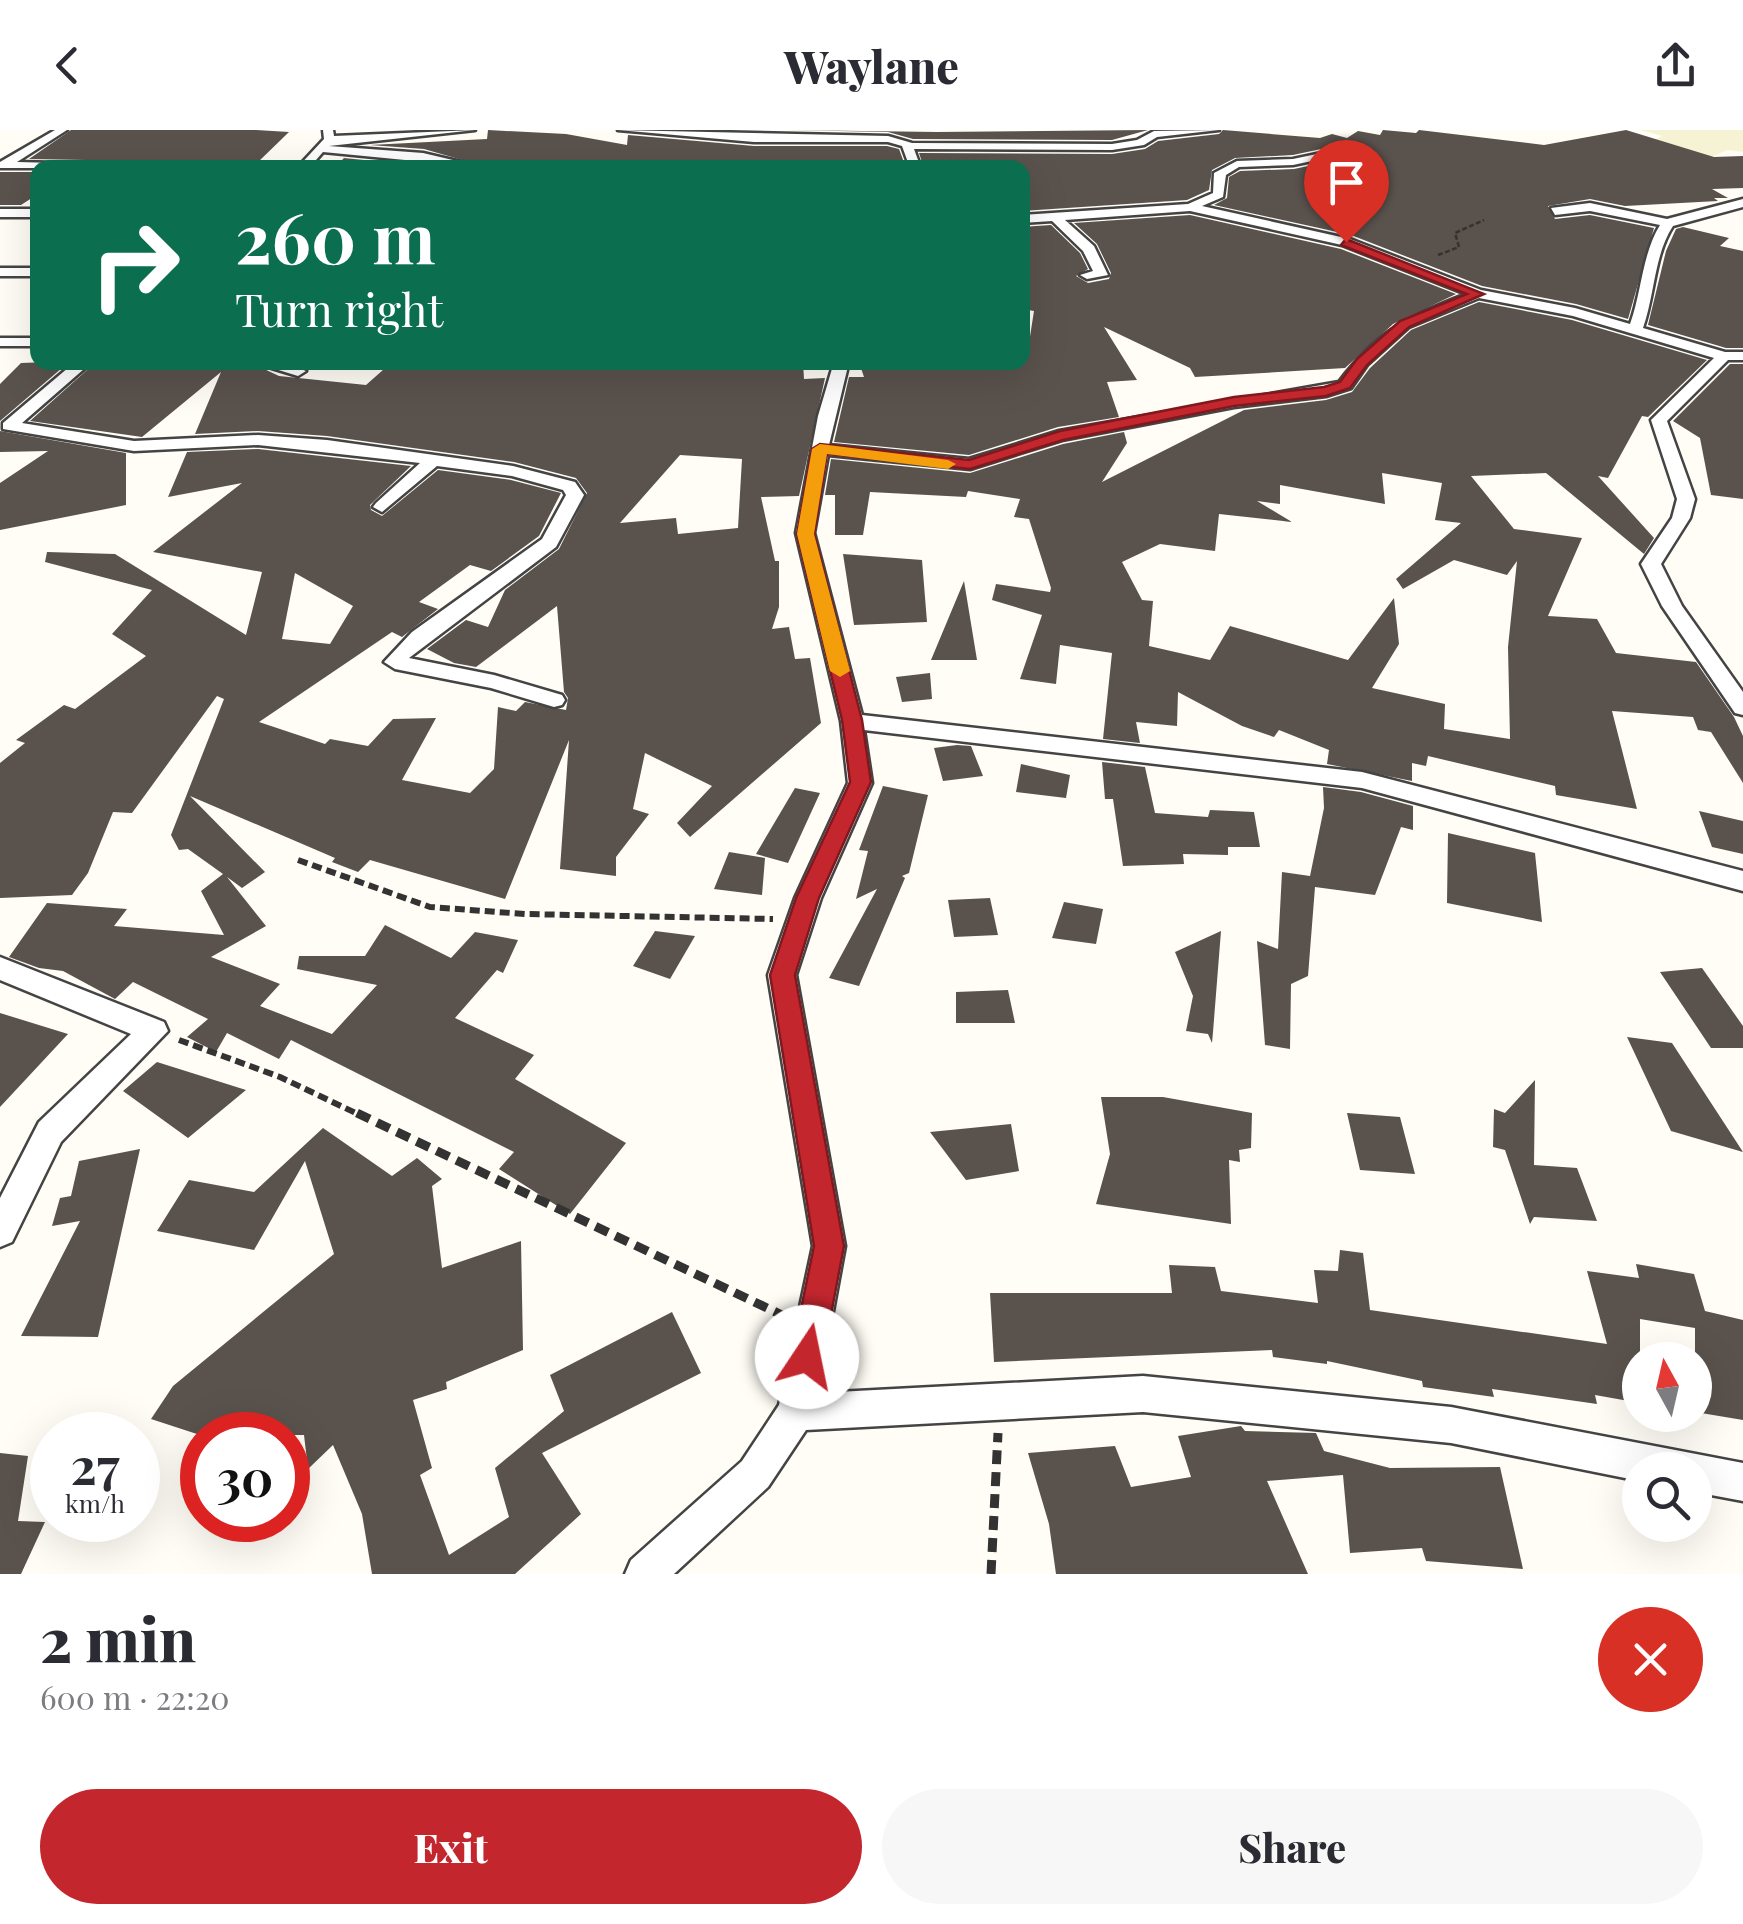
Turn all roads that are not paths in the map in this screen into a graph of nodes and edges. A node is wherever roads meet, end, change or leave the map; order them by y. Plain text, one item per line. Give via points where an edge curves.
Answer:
1 (62, 130) edge
2 (350, 130) edge
3 (470, 130) edge
4 (623, 130) edge
5 (908, 130) edge
6 (1134, 130) edge
7 (1214, 130) edge
8 (429, 132) edge
9 (1149, 138) junction
10 (326, 140) edge
11 (894, 140) junction
12 (909, 146) junction
13 (1355, 149) dead end
14 (309, 160) edge
15 (443, 160) edge
16 (913, 160) edge
17 (2, 165) edge
18 (30, 165) edge
19 (1743, 203) edge
20 (1190, 207) junction
21 (1555, 210) dead end
22 (0, 212) edge
23 (30, 213) edge
24 (1030, 218) edge
25 (1054, 218) junction
26 (1668, 224) junction
27 (0, 272) edge
28 (30, 272) edge
29 (1087, 275) dead end
30 (1478, 294) junction
31 (1635, 330) junction
32 (0, 342) edge
33 (30, 342) edge
34 (1734, 356) edge
35 (75, 370) edge
36 (294, 370) edge
37 (840, 370) edge
38 (298, 371) dead end
39 (3, 428) edge
40 (820, 449) junction
41 (433, 460) junction
42 (382, 507) dead end
43 (554, 700) dead end
44 (1743, 708) edge
45 (852, 720) junction
46 (1743, 880) edge
47 (0, 968) edge
48 (0, 1231) edge
49 (796, 1412) junction
50 (1622, 1459) edge
51 (1712, 1476) edge
52 (1743, 1482) edge
53 (645, 1574) edge

1 - 17 street
2 - 8 street
3 - 8 street
4 - 11 street
5 - 11 street
6 - 9 street
7 - 9 street
8 - 10 street
9 - 12 street via 1095,148
10 - 14 street
10 - 15 street
11 - 12 street
12 - 16 street
13 - 20 street via 1293,162 1237,164 1217,177 1219,195
17 - 18 street
19 - 26 street
20 - 25 street
20 - 30 street via 1346,242
21 - 26 street via 1590,207
22 - 23 street
24 - 25 street
25 - 29 street via 1089,249 1101,275
26 - 31 street via 1654,245
27 - 28 street
30 - 31 street
30 - 40 street via 1404,324 1345,385 1326,391 1060,436 970,464
31 - 34 street
32 - 33 street
34 - 44 street via 1659,420 1686,498 1684,513 1650,564
35 - 39 street
36 - 38 street
37 - 40 street
39 - 41 street via 134,446 258,440
40 - 45 street via 805,534
41 - 42 street
41 - 43 street via 514,471 575,492 551,541 411,640 395,662
45 - 46 street via 1362,780
45 - 49 street via 860,782 782,975 829,1246
47 - 48 street via 154,1031 50,1132
49 - 50 street via 1143,1394 1451,1425
49 - 53 street via 755,1474
51 - 52 street

